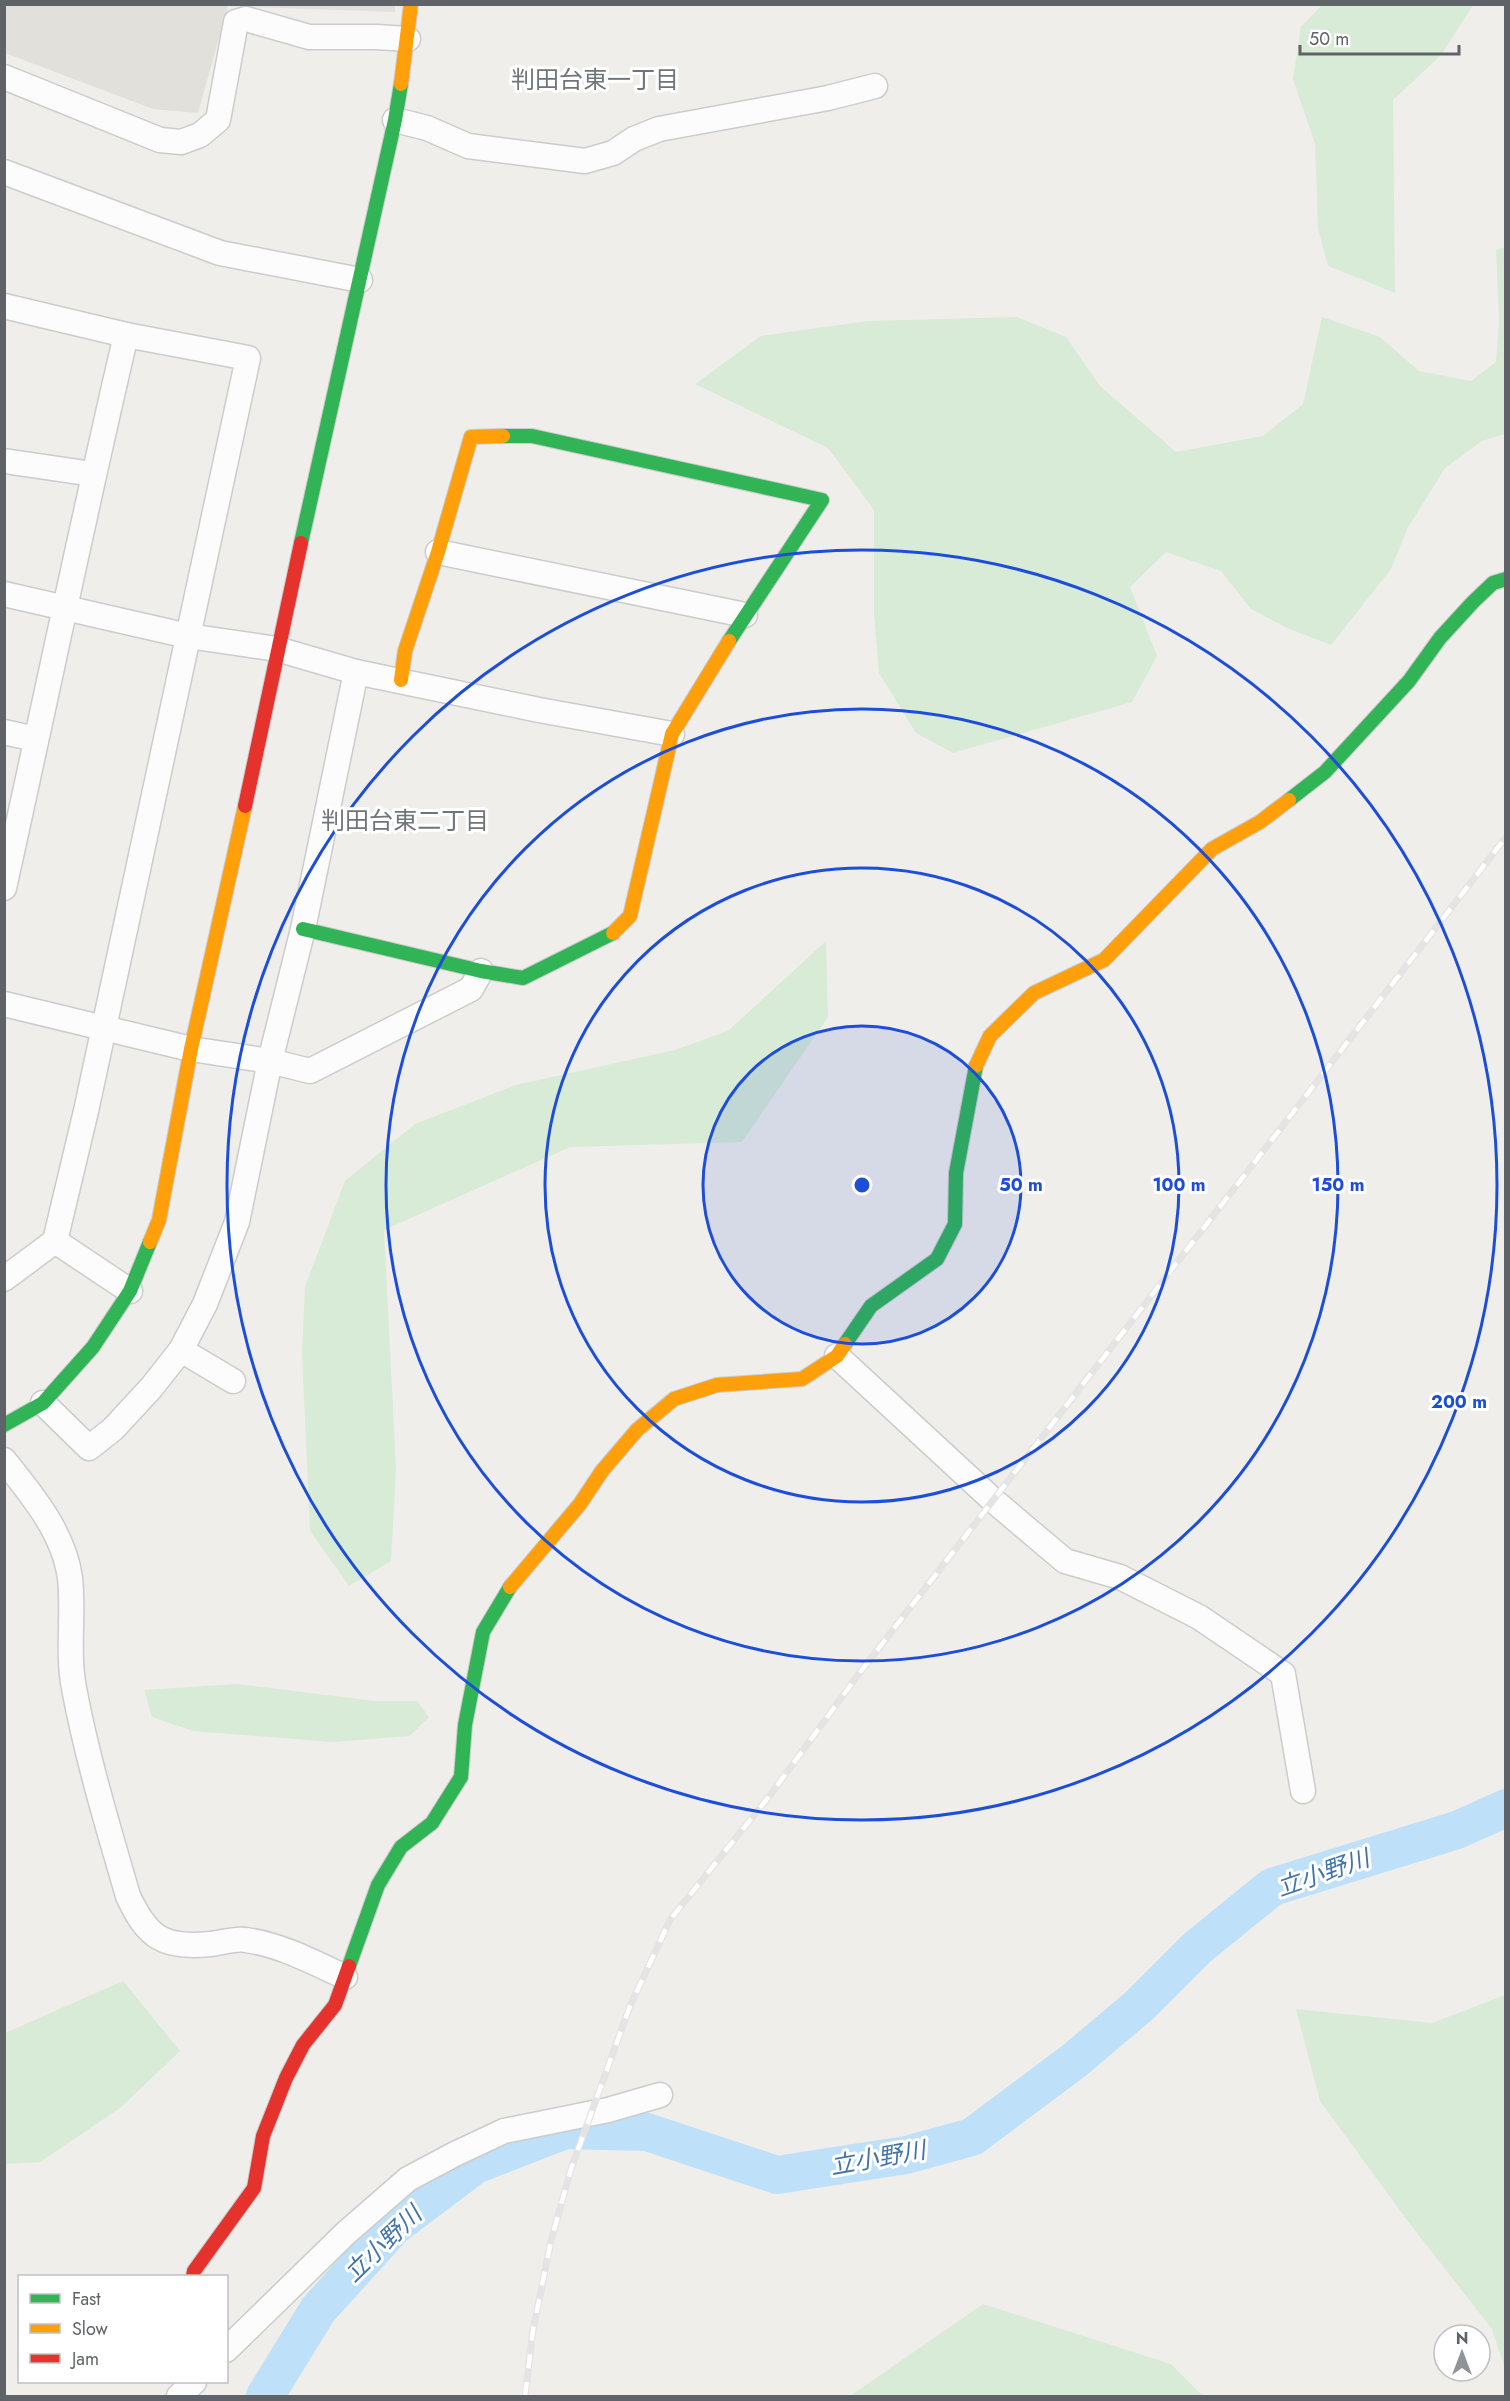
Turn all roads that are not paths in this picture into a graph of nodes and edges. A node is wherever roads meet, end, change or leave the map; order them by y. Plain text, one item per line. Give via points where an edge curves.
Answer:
1 (411, 4) edge
2 (408, 39) junction
3 (4, 77) edge
4 (875, 86) dead end
5 (395, 120) junction
6 (4, 172) edge
7 (360, 280) junction
8 (4, 306) edge
9 (126, 335) junction
10 (4, 461) edge
11 (93, 474) junction
12 (438, 552) junction
13 (1506, 579) edge
14 (4, 594) edge
15 (66, 609) junction
16 (745, 615) junction
17 (188, 636) junction
18 (277, 649) junction
19 (356, 672) junction
20 (401, 680) junction
21 (4, 732) edge
22 (672, 734) junction
23 (35, 738) junction
24 (6, 875) edge
25 (303, 929) junction
26 (482, 971) junction
27 (4, 1004) edge
28 (104, 1027) junction
29 (191, 1049) junction
30 (270, 1061) junction
31 (55, 1241) junction
32 (4, 1279) edge
33 (130, 1291) junction
34 (181, 1350) junction
35 (837, 1356) junction
36 (233, 1382) dead end
37 (43, 1403) junction
38 (4, 1425) edge
39 (4, 1460) edge
40 (1303, 1791) dead end
41 (345, 1977) junction
42 (660, 2095) dead end
43 (193, 2275) edge
44 (228, 2348) edge
45 (193, 2383) edge
46 (178, 2397) edge

1 - 2 street
2 - 3 street via 309,38 246,19 236,22 218,120 200,135 181,142 160,140
2 - 5 street
4 - 5 street via 659,129 613,153 585,161 468,146 427,128
5 - 7 street
6 - 7 street via 220,253
7 - 18 street
8 - 9 street
9 - 11 street
9 - 17 street via 248,358
10 - 11 street
11 - 15 street
12 - 16 street
12 - 16 street via 471,437 532,436 822,500
12 - 20 street via 405,651
13 - 35 street via 1493,583 1473,602 1409,681 1325,772 1260,822 1212,849 1104,960 1034,993 990,1036 977,1063 958,1162 955,1224 937,1259 871,1306
14 - 15 street
15 - 17 street
15 - 23 street
16 - 22 street
17 - 18 street
17 - 28 street
18 - 19 street
18 - 29 street
19 - 20 street
19 - 25 street
20 - 22 street
21 - 23 street
22 - 26 street via 630,916 617,932 523,978
23 - 24 street
25 - 26 street
25 - 30 street
26 - 30 street via 471,989 310,1071
27 - 28 street
28 - 29 street
28 - 31 street
29 - 30 street
29 - 33 street via 159,1220
30 - 34 street via 237,1222 205,1304
31 - 32 street
31 - 33 street
33 - 37 street via 93,1347
34 - 36 street
34 - 37 street via 136,1405 89,1448
35 - 40 street via 1065,1561 1120,1577 1199,1617 1283,1674
35 - 41 street via 802,1379 717,1385 674,1399 637,1430 505,1592 483,1632 473,1675 461,1777 432,1823 401,1847 378,1885
37 - 38 street
39 - 41 street via 38,1503 57,1536 70,1577 72,1682 82,1735 128,1896 139,1920 156,1937 183,1945 244,1940 293,1953
41 - 43 street via 335,2005 303,2045 286,2078 264,2136 254,2188
42 - 44 street via 504,2132 408,2179 346,2233
45 - 46 street

